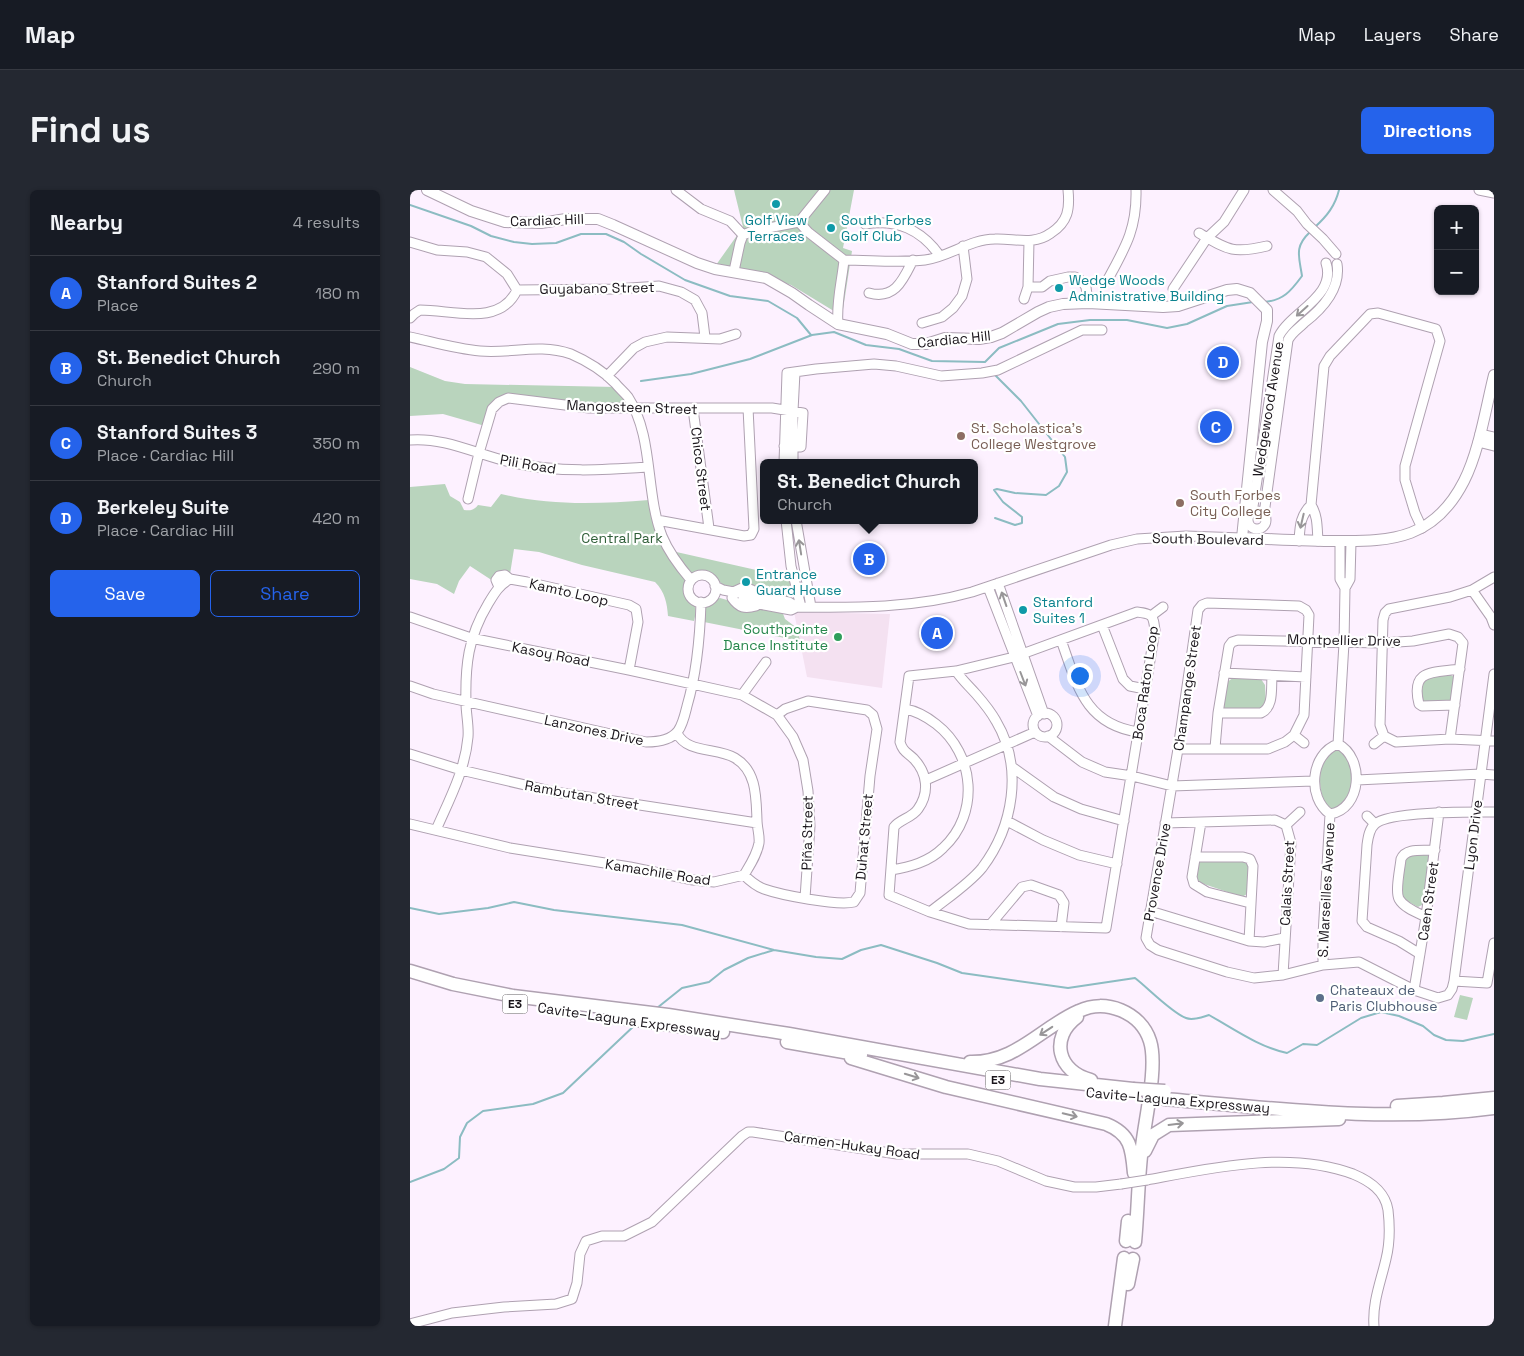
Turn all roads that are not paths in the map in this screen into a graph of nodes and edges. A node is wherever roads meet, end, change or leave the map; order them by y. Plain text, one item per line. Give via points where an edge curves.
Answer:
1 (427, 190) edge
2 (676, 190) edge
3 (825, 190) edge
4 (1068, 190) edge
5 (1136, 190) edge
6 (1244, 190) edge
7 (1266, 190) edge
8 (1273, 190) edge
9 (1479, 190) edge
10 (1494, 193) edge
11 (799, 222) junction
12 (1305, 222) junction
13 (865, 224) dead end
14 (743, 235) junction
15 (1203, 236) junction
16 (1029, 241) junction
17 (410, 242) edge
18 (962, 246) junction
19 (1268, 246) dead end
20 (940, 256) junction
21 (1330, 257) junction
22 (844, 260) junction
23 (913, 260) junction
24 (734, 271) junction
25 (1108, 280) dead end
26 (1028, 287) junction
27 (1173, 289) dead end
28 (517, 290) junction
29 (869, 293) dead end
30 (1024, 299) dead end
31 (1088, 303) junction
32 (410, 318) edge
33 (922, 323) dead end
34 (838, 324) junction
35 (1102, 330) dead end
36 (736, 334) dead end
37 (410, 336) edge
38 (705, 338) junction
39 (1494, 375) edge
40 (607, 376) junction
41 (634, 408) junction
42 (748, 408) junction
43 (693, 409) junction
44 (789, 410) junction
45 (1494, 437) edge
46 (1479, 438) junction
47 (410, 440) edge
48 (788, 446) junction
49 (1494, 446) edge
50 (479, 453) junction
51 (785, 459) edge
52 (792, 459) edge
53 (648, 467) junction
54 (468, 500) dead end
55 (1311, 505) junction
56 (1252, 513) junction
57 (1264, 514) junction
58 (657, 520) junction
59 (787, 524) edge
60 (797, 524) edge
61 (1250, 525) junction
62 (1263, 527) junction
63 (709, 528) junction
64 (1422, 528) junction
65 (1244, 538) junction
66 (1267, 539) junction
67 (1299, 541) junction
68 (1318, 541) junction
69 (1340, 542) junction
70 (1351, 542) junction
71 (1494, 577) edge
72 (691, 580) junction
73 (998, 583) junction
74 (715, 586) junction
75 (988, 587) junction
76 (1345, 588) junction
77 (1472, 590) junction
78 (738, 596) junction
79 (712, 598) junction
80 (760, 601) junction
81 (701, 602) junction
82 (799, 607) junction
83 (811, 608) junction
84 (1163, 608) dead end
85 (1151, 616) junction
86 (410, 617) edge
87 (1102, 625) junction
88 (1494, 625) edge
89 (472, 638) junction
90 (1061, 640) junction
91 (1309, 640) junction
92 (1344, 643) junction
93 (1382, 643) junction
94 (1019, 655) junction
95 (766, 662) dead end
96 (1460, 669) junction
97 (629, 670) junction
98 (956, 671) junction
99 (1224, 673) junction
100 (1494, 674) edge
101 (1272, 676) junction
102 (1306, 677) junction
103 (693, 685) junction
104 (410, 686) edge
105 (1145, 689) junction
106 (742, 695) junction
107 (466, 702) junction
108 (1455, 706) junction
109 (905, 709) junction
110 (1218, 713) junction
111 (777, 715) junction
112 (1041, 715) junction
113 (1034, 729) junction
114 (1138, 732) junction
115 (677, 733) junction
116 (1294, 735) junction
117 (1048, 736) junction
118 (1384, 736) junction
119 (1450, 739) junction
120 (1490, 741) edge
121 (1006, 742) junction
122 (1304, 743) dead end
123 (1338, 744) junction
124 (1374, 744) dead end
125 (1215, 748) junction
126 (1178, 749) junction
127 (410, 754) edge
128 (963, 761) junction
129 (1012, 767) junction
130 (461, 770) junction
131 (1481, 774) junction
132 (1494, 775) edge
133 (1132, 776) junction
134 (925, 778) junction
135 (1357, 780) junction
136 (1314, 781) junction
137 (1172, 786) junction
138 (1300, 812) dead end
139 (1439, 812) junction
140 (1476, 812) junction
141 (1494, 812) edge
142 (1330, 814) junction
143 (1367, 816) dead end
144 (1007, 821) junction
145 (1124, 821) junction
146 (1201, 822) junction
147 (757, 823) junction
148 (1165, 823) junction
149 (410, 824) edge
150 (1286, 824) junction
151 (1375, 824) junction
152 (436, 830) junction
153 (1435, 850) junction
154 (1195, 857) junction
155 (1117, 864) junction
156 (891, 870) junction
157 (744, 875) junction
158 (805, 898) junction
159 (1250, 903) junction
160 (1150, 911) junction
161 (930, 912) junction
162 (1426, 917) junction
163 (990, 925) junction
164 (1061, 927) junction
165 (1284, 938) junction
166 (1249, 941) junction
167 (1494, 943) edge
168 (1420, 954) junction
169 (1322, 965) junction
170 (410, 972) edge
171 (1283, 975) junction
172 (410, 980) edge
173 (1454, 981) junction
174 (1414, 990) junction
175 (1448, 995) joint
176 (626, 1015) junction
177 (821, 1043) junction
178 (928, 1059) junction
179 (1132, 1093) junction
180 (1164, 1095) junction
181 (1488, 1104) edge
182 (1424, 1114) junction
183 (1140, 1175) junction
184 (1130, 1242) dead end
185 (410, 1324) edge
186 (1373, 1325) edge
187 (1116, 1326) edge
188 (1121, 1326) edge

1 - 24 main road, Cardiac Hill via 505,222 598,219 697,263
2 - 14 street via 702,209 730,221
3 - 11 street
4 - 16 street via 1070,208 1062,223 1051,233
5 - 25 street via 1134,226
6 - 15 street via 1224,222
7 - 12 street, Wedgewood Avenue
8 - 12 street, Wedgewood Avenue
9 - 10 street
11 - 14 street via 753,230
11 - 22 street
12 - 21 street, Wedgewood Avenue via 1321,237
13 - 20 street via 881,221 896,224 920,235 933,245
14 - 24 street
15 - 19 street via 1222,247 1239,250
15 - 27 street
16 - 18 street via 994,239
16 - 26 street
17 - 28 street via 486,257 507,274
18 - 20 street
18 - 33 street via 968,279 962,296 942,317
20 - 23 street
21 -> 56 street, Wedgewood Avenue via 1329,271 1321,290 1279,336
21 - 57 street, Wedgewood Avenue via 1339,260 1330,296 1288,340
22 - 23 street
22 - 34 street
23 - 29 street via 892,292 884,295
24 - 34 main road, Cardiac Hill via 778,284
26 - 30 street
26 - 31 street via 1075,277 1086,286
28 - 32 street via 503,307 487,314 420,310
28 - 38 street, Guyabano Street via 659,286 695,300 702,313
31 - 34 main road, Cardiac Hill via 1049,306 991,337 945,338 926,344 912,344 888,334
31 - 65 main road, Cardiac Hill via 1178,306 1237,289 1250,293 1264,307 1267,321 1262,342
35 - 44 street via 1082,330 998,370 982,373 941,376 874,364 795,372
36 - 38 street
37 - 40 street via 434,344 480,351 533,348 558,351 585,361
38 - 40 street via 667,337 645,342 634,348
39 - 46 main road, South Boulevard
40 - 41 street
41 - 43 street, Mangosteen Street
41 - 50 street, Mangosteen Street via 589,408 508,398 492,409
41 - 53 street via 641,425
42 - 43 street, Mangosteen Street
42 - 44 street, Mangosteen Street
42 - 63 street via 754,529 751,535 744,536
43 - 63 street, Chico Street
44 - 48 street
45 - 46 street
46 - 49 street
46 - 64 main road, South Boulevard via 1465,480 1455,496 1434,520
47 - 50 street, Pili Road via 434,441
48 - 51 street
48 - 52 street
50 - 53 street, Pili Road via 556,470
50 - 54 street, Mangosteen Street
53 - 58 street
55 - 64 street via 1324,366 1370,314 1378,313 1436,330 1440,341 1405,466 1405,480
55 -> 67 street via 1300,520
55 - 68 street via 1317,521
56 - 57 street
56 - 61 street, Wedgewood Avenue
57 - 62 street, Wedgewood Avenue
58 - 63 street
58 - 72 street via 676,562
59 - 82 street
83 -> 60 street
61 - 62 street via 1255,529
61 - 65 street, Wedgewood Avenue
62 - 66 street, Wedgewood Avenue
64 - 70 main road, South Boulevard via 1380,541
65 - 66 main road, South Boulevard
65 - 73 street, South Boulevard via 1186,536 1137,539
66 - 67 main road, South Boulevard
67 - 68 main road, South Boulevard
68 - 69 main road, South Boulevard
69 - 70 main road, South Boulevard
69 - 76 street via 1340,579
70 - 76 street via 1350,579
71 - 77 street
72 - 74 street via 703,575 711,578
72 - 81 street via 688,592
73 - 75 street, South Boulevard
94 -> 73 street
74 - 78 street, South Boulevard
74 - 79 street
75 - 83 street, South Boulevard via 956,596 897,604
75 - 94 street
76 - 92 street
77 - 88 street
77 - 93 street via 1389,609 1383,620
78 - 79 street, South Boulevard
78 - 80 street, South Boulevard via 740,588 748,588
78 - 80 street, South Boulevard via 736,604 744,608
79 - 81 street
80 - 82 street, South Boulevard via 789,602
81 - 103 street via 699,649
82 - 83 street, South Boulevard
84 - 85 street
85 - 87 street, Boca Raton Loop via 1137,612
85 - 105 street, Boca Raton Loop via 1155,630
86 - 89 street, Kasoy Road
87 - 90 street, Boca Raton Loop
87 - 105 street via 1122,679 1130,686
89 - 97 street, Kasoy Road
89 - 97 street, Kamto Loop via 499,587 510,580 527,582 636,609 638,622
89 - 107 street, Kamto Loop via 467,655
90 - 94 street, Boca Raton Loop
90 - 114 street via 1082,696 1090,707 1109,723
91 - 92 street, Montpellier Drive
91 - 99 street, Montpellier Drive via 1232,642
91 - 102 street
91 - 126 street, Champange Street via 1310,615 1299,606 1202,605 1198,610
92 - 93 street, Montpellier Drive
92 - 123 street
93 - 96 street, Montpellier Drive via 1449,634 1458,637 1463,643
93 - 118 street via 1380,725
94 - 98 street, Boca Raton Loop
94 - 112 street
95 - 106 street
96 - 108 street, Montpellier Drive
96 - 108 street via 1426,674 1418,682 1419,704
97 - 103 street, Kasoy Road
98 - 109 street, Boca Raton Loop via 910,676
98 - 121 street via 997,722
99 - 101 street
99 - 110 street, Montpellier Drive
100 - 120 street, Lyon Drive
101 - 102 street
101 - 110 street via 1270,705 1265,711
102 - 116 street via 1304,715
103 - 106 street, Piña Street
103 - 115 street
104 - 107 street, Lanzones Drive
105 - 114 street, Boca Raton Loop
106 - 111 street, Piña Street
107 - 115 street, Lanzones Drive via 646,742 656,742
107 - 130 street, Kamto Loop via 468,737
108 - 119 street, Montpellier Drive
109 - 128 street via 928,717 945,731
109 - 134 street, Boca Raton Loop via 900,742 902,750 920,765
110 - 125 street, Montpellier Drive
111 - 158 street, Piña Street via 793,737 803,760 808,791 810,826
111 - 158 street, Duhat Street via 784,709 808,701 867,710 873,715 877,729 860,893 854,902 845,904
112 - 113 street via 1033,723
112 - 117 street via 1052,716 1056,725
113 - 117 street via 1041,736
113 - 121 street
114 - 133 street, Boca Raton Loop
115 - 147 street via 680,740 696,748 734,756 744,764 752,777
116 - 122 street
116 - 125 street via 1268,749
117 - 133 street via 1082,762 1105,772
118 - 119 street via 1396,742
118 - 124 street
119 - 120 street
120 - 131 street, Lyon Drive
121 - 128 street
121 - 129 street
123 - 135 street via 1354,760
123 - 136 street via 1322,757
125 - 126 street
126 - 137 street, Champange Street
127 - 130 street, Rambutan Street
128 - 134 street
128 - 156 street via 969,790 966,811 957,832 943,849 920,864
129 - 144 street
129 - 145 street via 1054,797 1081,809
130 - 147 street, Rambutan Street via 555,792
130 - 152 street, Kamto Loop
131 - 132 street
131 - 135 street
131 - 140 street, Lyon Drive
133 - 137 street
133 - 145 street, Boca Raton Loop
134 - 156 street, Boca Raton Loop via 924,800 918,810 894,827
135 - 142 street via 1352,799 1344,808
136 - 137 street
136 - 142 street via 1320,803
137 - 148 street, Provence Drive
138 - 150 street
139 - 140 street
139 - 151 street via 1386,818
139 - 153 street, Caen Street
140 - 141 street
140 - 173 street, Lyon Drive
142 - 169 street, S. Marseilles Avenue
143 - 151 street
144 - 155 street via 1079,855
144 - 161 street via 998,844 981,870
145 - 155 street, Boca Raton Loop
146 - 148 street, Calais Street
146 - 150 street, Calais Street via 1275,820
146 - 154 street
147 - 157 street via 759,843
148 - 160 street, Provence Drive
149 - 152 street, Kamachile Road
150 - 165 street, Calais Street via 1290,843
151 - 168 street via 1367,845 1362,921 1367,927
152 - 157 street, Kamachile Road via 510,848 693,880 714,882
153 - 162 street, Caen Street
153 - 162 street via 1408,851 1401,859 1399,900
154 - 159 street via 1194,884 1207,892
154 - 159 street via 1243,857 1250,860 1253,866
155 - 164 street, Boca Raton Loop via 1106,928
156 - 161 street, Boca Raton Loop via 889,895
157 - 158 street, Duhat Street via 763,889
159 - 166 street
160 - 166 street
160 - 171 street, Provence Drive via 1146,938 1158,950 1254,978
161 - 163 street, Boca Raton Loop via 970,924
162 - 168 street, Caen Street
163 - 164 street, Boca Raton Loop
163 - 164 street via 1022,887 1031,885 1059,895 1064,903
165 - 166 street
165 - 171 street, Calais Street
167 - 173 street via 1487,983
168 - 174 street, Caen Street
169 - 171 street, Provence Drive
169 - 174 street, Provence Drive via 1359,962
170 - 176 highway, Cavite–Laguna Expressway / E3 via 483,991
172 - 176 highway, Cavite–Laguna Expressway / E3 via 488,1000
173 - 175 street, Lyon Drive
174 - 175 street, Provence Drive via 1438,998
176 - 177 highway, Cavite–Laguna Expressway / E3 via 748,1036
177 - 178 highway, E3
177 - 179 highway, Cavite–Laguna Expressway / E3 via 865,1056 1007,1082
177 -> 183 highway via 846,1057 946,1087 1106,1124 1118,1129 1128,1141
178 - 179 highway, Cavite–Laguna Expressway / E3
183 -> 178 highway via 1152,1054 1144,1029 1128,1013 1107,1006 1085,1008 1013,1052 991,1061
179 - 180 highway, Cavite–Laguna Expressway / E3, bridge
179 - 183 highway via 1084,1078 1070,1070 1060,1049 1063,1034 1071,1022 1085,1013 1109,1012 1131,1022 1144,1042 1147,1068
180 - 181 highway, Cavite–Laguna Expressway / E3 via 1354,1105
180 - 182 highway, Cavite–Laguna Expressway / E3 via 1335,1112
181 - 182 highway, Cavite–Laguna Expressway / E3
183 -> 182 highway via 1151,1138 1169,1125 1367,1119
183 - 184 highway
183 - 185 street, Carmen-Hukay Road, bridge via 1121,1184 1074,1187 1046,1181 998,1161 968,1154 897,1154 748,1132 652,1222 624,1236 602,1236 586,1241 580,1254 572,1299 556,1304 452,1313
183 - 186 street, Carmen-Hukay Road via 1260,1163 1294,1163 1327,1167 1367,1181 1382,1194 1390,1225
187 - 188 highway via 1128,1259

